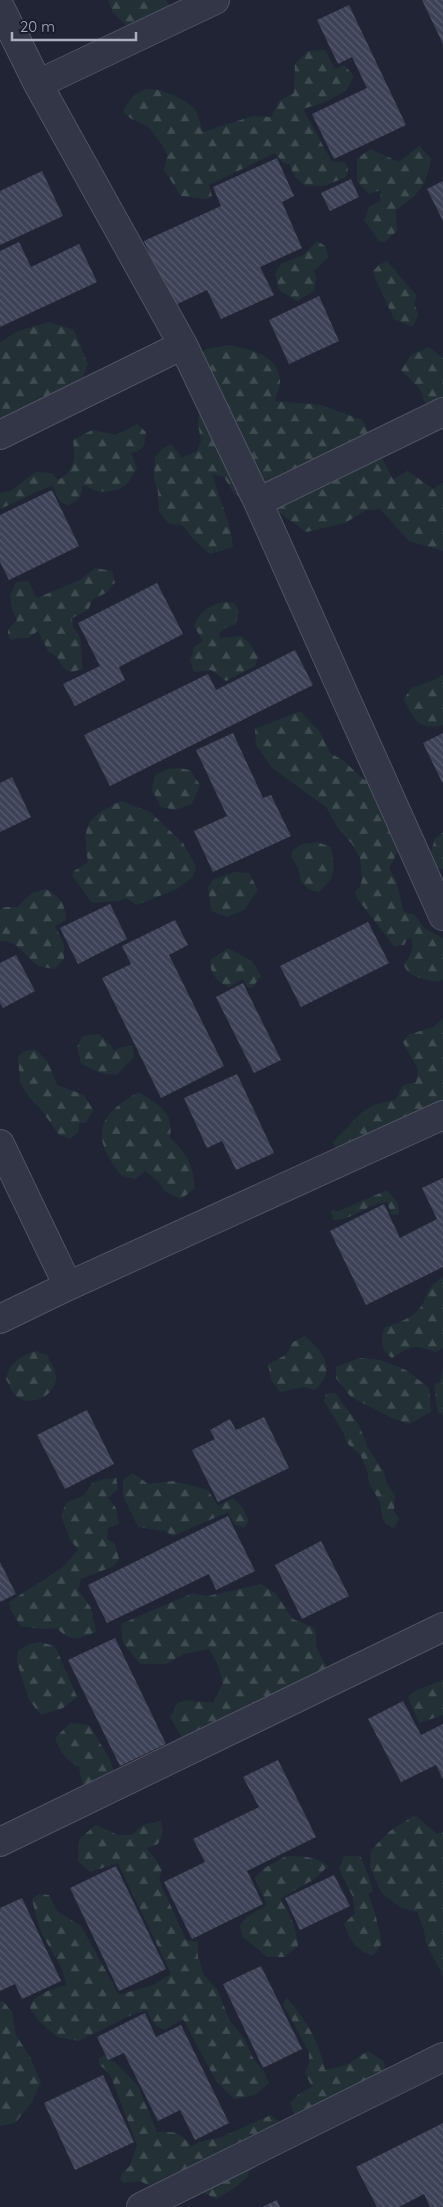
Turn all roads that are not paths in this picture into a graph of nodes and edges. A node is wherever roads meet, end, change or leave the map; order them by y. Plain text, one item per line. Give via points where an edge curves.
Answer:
1 (215, 0) edge
2 (0, 7) edge
3 (38, 84) junction
4 (183, 344) junction
5 (443, 412) edge
6 (0, 435) edge
7 (258, 502) junction
8 (443, 916) edge
9 (443, 1115) edge
10 (0, 1144) edge
11 (68, 1286) junction
12 (0, 1319) edge
13 (443, 1627) edge
14 (0, 1842) edge
15 (443, 2057) edge
16 (140, 2207) edge

1 - 3 street
2 - 3 street
3 - 4 street
4 - 6 street
4 - 7 street
5 - 7 street
7 - 8 street
9 - 11 street
10 - 11 street
11 - 12 street
13 - 14 street
15 - 16 street

